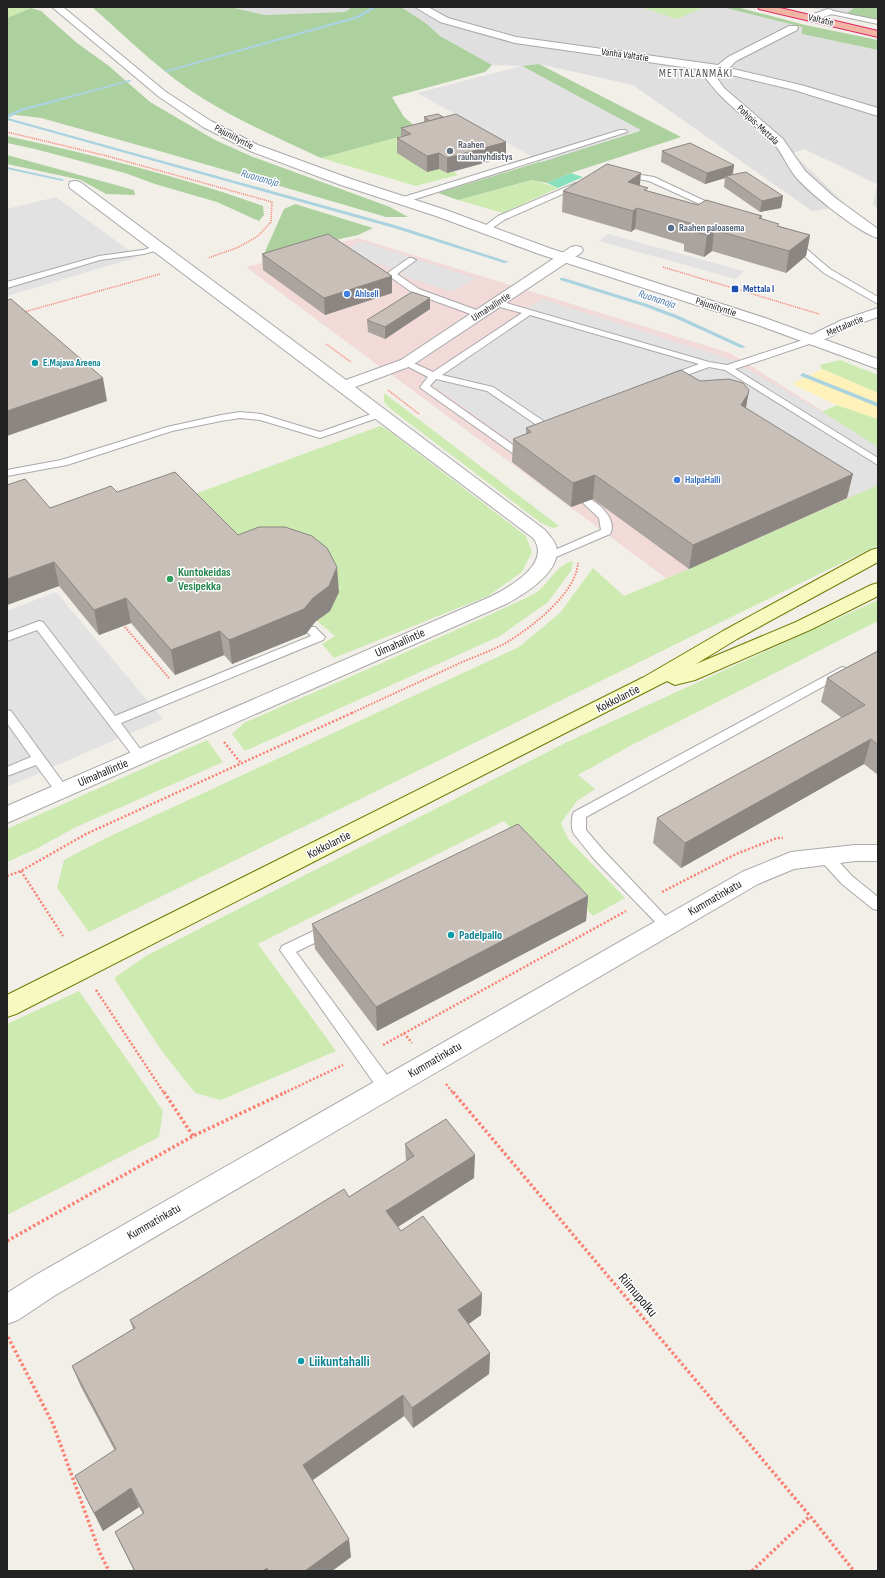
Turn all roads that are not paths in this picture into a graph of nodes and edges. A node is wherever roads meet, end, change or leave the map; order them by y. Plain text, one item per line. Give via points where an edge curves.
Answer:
1 (57, 7) edge
2 (420, 7) edge
3 (763, 7) edge
4 (828, 12) joint
5 (812, 18) junction
6 (878, 22) edge
7 (793, 28) dead end
8 (878, 34) edge
9 (721, 69) junction
10 (878, 112) edge
11 (622, 132) dead end
12 (618, 175) edge
13 (589, 181) edge
14 (75, 185) dead end
15 (400, 201) junction
16 (723, 211) edge
17 (487, 227) junction
18 (878, 234) edge
19 (788, 239) edge
20 (159, 247) junction
21 (571, 254) junction
22 (412, 260) dead end
23 (7, 285) edge
24 (878, 301) edge
25 (496, 303) junction
26 (529, 312) junction
27 (878, 312) edge
28 (479, 314) junction
29 (829, 332) junction
30 (850, 339) dead end
31 (812, 340) junction
32 (406, 363) junction
33 (708, 364) junction
34 (878, 364) edge
35 (728, 368) junction
36 (434, 376) junction
37 (658, 383) edge
38 (349, 390) junction
39 (380, 414) junction
40 (560, 423) edge
41 (525, 457) edge
42 (878, 462) edge
43 (7, 473) edge
44 (586, 501) edge
45 (878, 554) edge
46 (545, 558) junction
47 (878, 589) edge
48 (311, 630) dead end
49 (7, 637) edge
50 (850, 667) edge
51 (651, 682) junction
52 (7, 714) edge
53 (113, 722) junction
54 (140, 757) junction
55 (38, 759) junction
56 (7, 772) edge
57 (62, 791) junction
58 (7, 815) edge
59 (878, 853) edge
60 (826, 857) junction
61 (878, 905) edge
62 (342, 923) edge
63 (667, 926) junction
64 (7, 1007) edge
65 (387, 1088) junction
66 (7, 1310) edge

1 - 15 street, Pajuniityntie via 162,94 214,127 254,148
2 - 9 street, Vanha Valtatie via 444,20 515,40
3 - 5 highway, Valtatie
4 - 5 street
4 - 6 lane
5 - 8 highway, Valtatie
7 - 9 street, Pohjois-Mettala via 732,59
9 - 10 street, Vanha Valtatie
9 - 18 street, Pohjois-Mettala via 711,78 720,90 779,142 800,174 829,200
11 - 15 lane
12 - 16 lane via 651,179
13 - 17 lane via 501,218
14 - 20 street
15 - 17 street, Pajuniityntie
17 - 21 street, Pajuniityntie
19 - 24 lane via 795,242 827,271
20 - 23 lane via 144,252 99,258
20 - 38 street
21 - 25 street, Uimahallintie
21 - 29 street, Pajuniityntie
21 - 31 street, Pajuniityntie
22 - 28 lane via 392,274 416,292
25 - 26 lane
25 - 28 street, Uimahallintie
26 - 33 lane
26 - 36 lane
27 - 29 street, Mettalantie
28 - 32 street, Uimahallintie
29 - 30 street, Pajuniityntie
29 - 31 street, Mettalantie
31 - 34 street, Pajuniityntie
31 - 35 lane
32 - 36 lane
32 - 38 street, Uimahallintie via 400,372 388,381
33 - 35 lane
33 - 37 lane
35 - 42 lane
36 - 40 lane via 490,390 546,428
36 - 41 lane via 425,387
38 - 39 street
39 - 43 lane via 320,435 261,417 221,418 170,429 62,463
39 - 46 street via 539,534 547,548
44 - 46 lane via 604,516 608,525 606,532
45 - 51 main road, Kokkolantie via 730,635
46 - 54 street, Uimahallintie via 535,576 524,586 500,600
47 - 51 main road, Kokkolantie via 803,626 688,675
48 - 53 lane via 319,637
49 - 53 lane via 39,625
50 - 63 lane via 579,815 579,831 599,856
51 - 64 main road, Kokkolantie
52 - 55 lane
53 - 54 lane
54 - 57 street, Uimahallintie
55 - 56 lane
55 - 57 lane
57 - 58 street, Uimahallintie
59 - 60 street, Kummatinkatu
60 - 61 lane
60 - 63 street, Kummatinkatu via 791,861 750,878
62 - 65 lane via 287,950
63 - 65 street, Kummatinkatu
65 - 66 street, Kummatinkatu via 44,1286

